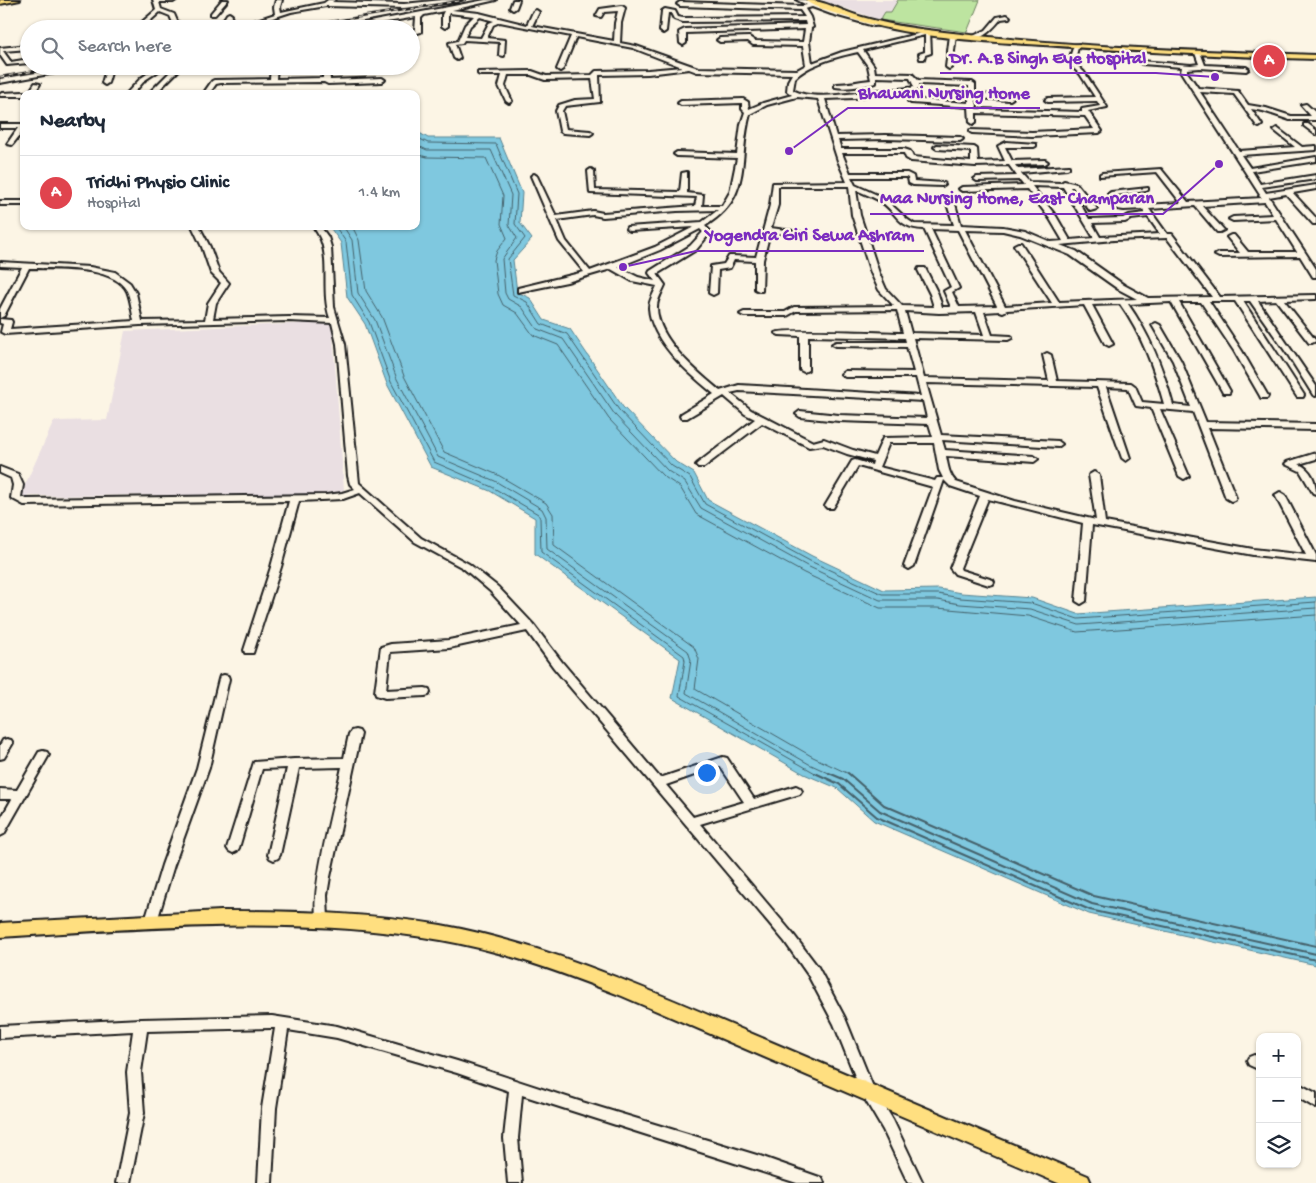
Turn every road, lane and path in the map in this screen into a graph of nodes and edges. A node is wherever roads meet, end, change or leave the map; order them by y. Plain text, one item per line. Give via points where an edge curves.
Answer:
1 (17, 0) edge
2 (156, 0) edge
3 (173, 0) edge
4 (225, 0) edge
5 (279, 0) edge
6 (396, 0) edge
7 (457, 0) edge
8 (493, 0) edge
9 (516, 0) edge
10 (800, 0) edge
11 (1, 1) edge
12 (329, 2) edge
13 (810, 2) edge
14 (424, 3) edge
15 (724, 3) edge
16 (680, 4) dead end
17 (394, 7) junction
18 (513, 8) dead end
19 (802, 8) junction
20 (159, 10) junction
21 (446, 10) junction
22 (536, 12) dead end
23 (213, 14) dead end
24 (278, 14) junction
25 (229, 15) dead end
26 (420, 15) junction
27 (479, 15) junction
28 (599, 16) dead end
29 (1007, 17) dead end
30 (808, 19) junction
31 (147, 20) edge
32 (174, 20) edge
33 (226, 20) edge
34 (260, 20) edge
35 (390, 20) edge
36 (419, 20) edge
37 (499, 21) junction
38 (446, 26) dead end
39 (530, 26) junction
40 (810, 27) junction
41 (663, 31) dead end
42 (926, 33) junction
43 (574, 35) junction
44 (953, 35) junction
45 (974, 37) junction
46 (461, 38) junction
47 (484, 39) junction
48 (720, 40) dead end
49 (617, 43) junction
50 (683, 43) dead end
51 (806, 44) junction
52 (1077, 45) junction
53 (1103, 47) junction
54 (20, 48) edge
55 (859, 49) junction
56 (0, 51) edge
57 (1198, 53) junction
58 (502, 55) dead end
59 (1316, 56) edge
60 (457, 58) dead end
61 (922, 58) dead end
62 (20, 62) edge
63 (1142, 62) dead end
64 (809, 66) junction
65 (1188, 66) junction
66 (1200, 66) junction
67 (949, 67) dead end
68 (688, 68) junction
69 (560, 69) dead end
70 (1246, 69) dead end
71 (798, 72) junction
72 (480, 73) dead end
73 (506, 73) junction
74 (33, 75) edge
75 (107, 75) edge
76 (149, 75) edge
77 (171, 75) edge
78 (273, 75) edge
79 (326, 75) edge
80 (873, 75) junction
81 (594, 77) junction
82 (2, 80) edge
83 (272, 80) junction
84 (326, 80) junction
85 (382, 80) dead end
86 (916, 82) junction
87 (105, 83) dead end
88 (37, 84) dead end
89 (837, 86) dead end
90 (33, 90) edge
91 (133, 90) edge
92 (155, 90) edge
93 (209, 90) edge
94 (1196, 90) junction
95 (20, 95) edge
96 (797, 95) junction
97 (974, 96) junction
98 (821, 97) junction
99 (1, 98) edge
100 (1010, 98) dead end
101 (1098, 99) junction
102 (1048, 100) dead end
103 (510, 101) dead end
104 (911, 101) dead end
105 (681, 103) dead end
106 (1304, 105) dead end
107 (1246, 106) junction
108 (974, 108) junction
109 (749, 112) junction
110 (1087, 114) junction
111 (1316, 117) edge
112 (973, 122) dead end
113 (1259, 125) dead end
114 (1306, 125) dead end
115 (0, 126) edge
116 (20, 126) edge
117 (20, 130) edge
118 (1277, 130) dead end
119 (972, 131) dead end
120 (1022, 132) junction
121 (590, 133) dead end
122 (1316, 133) edge
123 (834, 138) junction
124 (960, 139) dead end
125 (10, 144) dead end
126 (937, 147) dead end
127 (1316, 148) edge
128 (1301, 149) junction
129 (838, 151) junction
130 (1236, 153) junction
131 (677, 154) dead end
132 (740, 156) junction
133 (1316, 159) edge
134 (1045, 162) dead end
135 (975, 164) junction
136 (1012, 164) junction
137 (1067, 167) dead end
138 (1247, 170) junction
139 (591, 171) dead end
140 (1016, 171) junction
141 (685, 173) dead end
142 (847, 175) junction
143 (1102, 175) dead end
144 (534, 176) dead end
145 (1316, 177) edge
146 (1021, 178) junction
147 (977, 180) dead end
148 (942, 184) dead end
149 (1064, 184) junction
150 (852, 185) junction
151 (1028, 186) junction
152 (1258, 186) junction
153 (1316, 187) edge
154 (1146, 189) dead end
155 (962, 190) dead end
156 (1287, 192) junction
157 (682, 194) junction
158 (1265, 198) junction
159 (0, 203) edge
160 (20, 203) edge
161 (951, 204) dead end
162 (1197, 204) junction
163 (1186, 205) junction
164 (1144, 207) junction
165 (698, 208) junction
166 (725, 208) junction
167 (1093, 209) dead end
168 (1150, 215) junction
169 (1278, 217) junction
170 (553, 219) junction
171 (1233, 219) dead end
172 (1086, 220) junction
173 (1316, 222) edge
174 (703, 224) junction
175 (926, 226) junction
176 (959, 227) junction
177 (630, 229) dead end
178 (767, 229) junction
179 (197, 230) edge
180 (319, 230) edge
181 (1220, 230) dead end
182 (800, 234) dead end
183 (1164, 235) junction
184 (1231, 237) dead end
185 (1098, 239) junction
186 (1067, 242) junction
187 (1018, 245) dead end
188 (1050, 245) junction
189 (1302, 254) junction
190 (1219, 255) dead end
191 (1246, 255) junction
192 (759, 259) junction
193 (0, 264) edge
194 (613, 266) junction
195 (1313, 266) edge
196 (26, 267) junction
197 (922, 270) dead end
198 (588, 273) junction
199 (1316, 275) edge
200 (661, 285) junction
201 (759, 289) dead end
202 (521, 290) dead end
203 (713, 293) dead end
204 (1316, 297) edge
205 (1237, 298) junction
206 (1252, 298) junction
207 (1278, 298) junction
208 (1203, 299) junction
209 (1218, 299) junction
210 (1146, 300) junction
211 (1174, 300) junction
212 (1123, 302) junction
213 (1087, 303) junction
214 (1057, 305) junction
215 (900, 308) junction
216 (980, 310) junction
217 (1003, 310) junction
218 (939, 311) junction
219 (957, 311) junction
220 (744, 314) dead end
221 (0, 316) edge
222 (335, 320) junction
223 (0, 321) edge
224 (208, 322) junction
225 (140, 323) junction
226 (780, 333) dead end
227 (804, 333) junction
228 (1142, 333) junction
229 (989, 337) junction
230 (1008, 338) dead end
231 (910, 340) junction
232 (1312, 341) dead end
233 (836, 344) dead end
234 (1109, 344) dead end
235 (1046, 355) dead end
236 (804, 370) dead end
237 (845, 374) dead end
238 (920, 378) junction
239 (1054, 384) junction
240 (1101, 385) junction
241 (1226, 391) dead end
242 (721, 393) junction
243 (1316, 393) edge
244 (1300, 395) dead end
245 (1264, 396) dead end
246 (926, 399) junction
247 (1155, 406) junction
248 (1169, 407) junction
249 (1196, 410) junction
250 (800, 414) dead end
251 (684, 416) dead end
252 (761, 419) junction
253 (932, 421) junction
254 (1203, 424) junction
255 (1316, 427) edge
256 (938, 439) junction
257 (1058, 444) dead end
258 (941, 453) junction
259 (1316, 456) edge
260 (1126, 458) dead end
261 (1034, 459) dead end
262 (876, 463) junction
263 (701, 465) dead end
264 (0, 470) edge
265 (944, 470) junction
266 (1306, 473) junction
267 (1316, 473) edge
268 (1094, 475) dead end
269 (1184, 476) dead end
270 (938, 485) junction
271 (360, 490) junction
272 (1316, 491) edge
273 (985, 495) junction
274 (1280, 495) dead end
275 (295, 498) junction
276 (1231, 498) dead end
277 (830, 506) dead end
278 (1088, 522) junction
279 (1101, 525) junction
280 (1314, 559) edge
281 (910, 566) dead end
282 (989, 582) dead end
283 (1081, 601) dead end
284 (529, 627) junction
285 (249, 650) dead end
286 (224, 679) dead end
287 (425, 692) dead end
288 (355, 734) dead end
289 (7, 743) dead end
290 (0, 754) edge
291 (43, 755) dead end
292 (349, 762) junction
293 (294, 763) junction
294 (658, 783) junction
295 (796, 791) dead end
296 (0, 794) edge
297 (20, 795) junction
298 (751, 804) junction
299 (692, 822) junction
300 (0, 831) edge
301 (233, 848) dead end
302 (274, 855) dead end
303 (322, 920) junction
304 (151, 921) junction
305 (0, 930) edge
306 (282, 1024) junction
307 (141, 1025) junction
308 (0, 1032) edge
309 (516, 1087) junction
310 (868, 1091) junction
311 (1301, 1092) edge
312 (1316, 1101) edge
313 (123, 1183) edge
314 (265, 1183) edge
315 (515, 1183) edge
316 (817, 1183) edge
317 (916, 1183) edge
318 (1081, 1183) edge

1 - 11 main road
2 - 3 street
2 - 20 street
4 - 23 street
5 - 24 street
6 - 17 street
7 - 14 street
8 - 21 street
9 - 18 street
10 - 13 street
12 - 17 street
12 - 24 street
13 - 19 street
13 - 42 main road via 845,14
13 - 42 street via 848,18
14 - 17 street
15 - 16 street
15 - 19 street
19 - 30 street
20 - 31 street
20 - 32 street via 172,15
21 - 26 street
21 - 27 street
21 - 38 street
22 - 39 street
24 - 34 street
25 - 33 street
26 - 35 street
26 - 36 street
27 - 37 street
27 - 46 street
28 - 49 street via 603,10 622,9
29 - 45 street via 999,18 988,30
30 - 40 street
30 - 41 street via 680,20 674,12 665,11
37 - 39 street
37 - 47 street via 491,24
39 - 43 street
40 - 50 street via 684,31
40 - 51 street
42 - 44 main road
42 - 55 street
42 - 61 street via 928,53 922,54
43 - 49 street
43 - 69 street
44 - 45 main road
44 - 67 street
45 - 52 main road
46 - 47 street
46 - 60 street via 459,42 452,43
47 - 58 street via 503,41
48 - 51 street
49 - 68 street
51 - 64 street
52 - 53 main road
52 - 101 street via 1070,61 1082,72
53 - 57 main road
53 - 59 main road
54 - 56 street
55 - 64 street
55 - 80 street via 867,58
56 - 62 street via 8,64
57 - 59 main road
57 - 66 street
63 - 65 street
64 - 71 street
65 - 66 street
65 - 94 street via 1184,72
66 - 70 street
68 - 71 street
68 - 81 street via 598,72
71 - 96 street via 789,82 790,92
72 - 73 street
73 - 81 street via 532,73 543,78
73 - 103 street via 502,86
74 - 82 street
75 - 87 street
76 - 91 street
77 - 92 street
78 - 83 street
79 - 84 street
80 - 86 street via 912,76
80 - 89 street via 873,82
81 - 121 street via 597,102 562,105 559,111 564,132
82 - 99 street
83 - 84 street
83 - 93 street via 218,81
84 - 85 street
86 - 97 street via 971,83
86 - 98 street via 914,90
88 - 90 street
94 - 107 street via 1235,92
94 - 130 street
95 - 99 street
96 - 98 street
96 - 109 street
97 - 100 street
97 - 108 street
98 - 123 street
101 - 102 street
101 - 110 street via 1104,107 1085,109
104 - 108 street
105 - 109 street via 743,101
106 - 111 street
107 - 111 street via 1290,118
107 - 113 street
108 - 110 street
108 - 112 street
109 - 132 street
110 - 120 street via 1099,131
114 - 122 street
115 - 116 street
117 - 125 street
118 - 128 street
119 - 120 street
120 - 136 street via 1031,144 1001,145
123 - 124 street
123 - 129 street
126 - 135 street via 974,149
127 - 128 street
128 - 130 street
129 - 135 street via 904,151 911,159
129 - 142 street
130 - 138 street
131 - 132 street
132 - 166 street via 736,183
133 - 138 street
134 - 136 street
135 - 136 street
136 - 140 street
137 - 140 street
138 - 152 street
139 - 157 street via 593,192
140 - 146 street
141 - 157 street
142 - 148 street via 907,176 915,184
142 - 150 street
143 - 163 street via 1160,170
144 - 170 street
145 - 152 street
146 - 147 street
146 - 151 street
149 - 151 street
149 - 167 street via 1077,185
149 - 172 street
150 - 175 street via 882,199 909,224
150 - 178 street via 775,184 774,205
150 - 215 street via 856,215 875,273 883,290
151 - 155 street
151 - 186 street
152 - 158 street
153 - 156 street
154 - 164 street via 1111,194 1122,208
156 - 158 street
156 - 173 street
157 - 165 street via 700,195
158 - 162 street
158 - 169 street
159 - 160 street
161 - 176 street
162 - 163 street
162 - 181 street
163 - 164 street
164 - 168 street
165 - 166 street
165 - 170 street via 603,215 592,213
166 - 174 street
168 - 172 street via 1125,220
168 - 183 street
169 - 171 street
169 - 189 street
170 - 198 street via 563,240
172 - 185 street
174 - 177 street
174 - 194 street via 656,251
174 - 200 street via 707,232 696,246 653,273
175 - 176 street
175 - 219 street via 955,288 948,292
176 - 188 street via 1014,231
176 - 217 street
178 - 182 street
178 - 192 street
179 - 224 street via 215,273 225,283 212,303
180 - 222 street via 327,247 330,307
183 - 185 street
183 - 209 street via 1171,237
184 - 191 street
185 - 186 street
186 - 188 street
187 - 214 street
188 - 210 street via 1073,253 1121,287
189 - 191 street
189 - 195 street
190 - 191 street
192 - 201 street
192 - 203 street via 732,258 727,266 714,268
193 - 196 street
194 - 198 street
194 - 200 street via 635,279
195 - 199 street
196 - 221 street
196 - 225 street via 90,269 112,274 128,286
197 - 218 street
198 - 202 street
200 - 242 street via 653,309 667,343 676,357
204 - 207 street
205 - 206 street
205 - 209 street
205 - 244 street
206 - 207 street
206 - 243 street
207 - 232 street
208 - 209 street
208 - 211 street
208 - 245 street
210 - 211 street
210 - 212 street
211 - 241 street
212 - 213 street
212 - 228 street
213 - 214 street
213 - 234 street
214 - 217 street
215 - 218 street
215 - 220 street via 794,309 787,314
215 - 231 street
216 - 217 street
216 - 219 street
216 - 229 street
218 - 219 street
222 - 224 street
222 - 271 street via 341,344 352,476
223 - 225 street via 8,322 5,332
224 - 225 street
226 - 227 street
227 - 231 street
227 - 236 street
228 - 248 street via 1157,364
228 - 249 street via 1158,329 1176,361
229 - 230 street
229 - 231 street
231 - 233 street
231 - 238 street
235 - 239 street
237 - 238 street
238 - 239 street
238 - 246 street
239 - 240 street
240 - 247 street via 1130,386 1138,404
240 - 260 street
242 - 246 street via 752,388
242 - 251 street
242 - 252 street
246 - 253 street
247 - 248 street
247 - 269 street
248 - 249 street
249 - 254 street
250 - 253 street
252 - 262 street via 812,445 824,442
252 - 263 street
253 - 256 street
254 - 255 street
254 - 276 street
256 - 257 street
256 - 258 street
256 - 262 street via 886,440
258 - 261 street
258 - 265 street
259 - 266 street via 1290,464
262 - 270 street
262 - 277 street via 854,463
264 - 275 street via 15,476 18,485 16,498 24,502
265 - 270 street
265 - 273 street via 950,482
266 - 267 street
266 - 272 street
268 - 279 street
270 - 281 street
271 - 275 street via 336,497
271 - 284 street via 418,540 476,574
273 - 278 street
273 - 282 street via 955,568 958,572
274 - 280 street
275 - 285 street
278 - 279 street
278 - 283 street
279 - 280 street
284 - 287 street via 450,644 385,650 380,692
284 - 294 street via 558,666
286 - 304 street via 203,768
288 - 292 street
289 - 290 street
291 - 297 street
292 - 293 street
292 - 303 street via 322,887
293 - 301 street via 257,766
293 - 302 street
294 - 298 street via 723,761
294 - 299 street
295 - 298 street
296 - 297 street
297 - 300 street
298 - 299 street
299 - 310 street via 813,971 840,1022
303 - 304 highway
303 - 310 highway via 404,927 540,958 658,1002
304 - 305 highway
306 - 307 street
306 - 309 street via 337,1032
306 - 314 street via 269,1108
307 - 308 street
307 - 313 street via 134,1072 137,1113
309 - 315 street via 511,1138
309 - 316 street
310 - 317 street
310 - 318 highway
311 - 312 street

